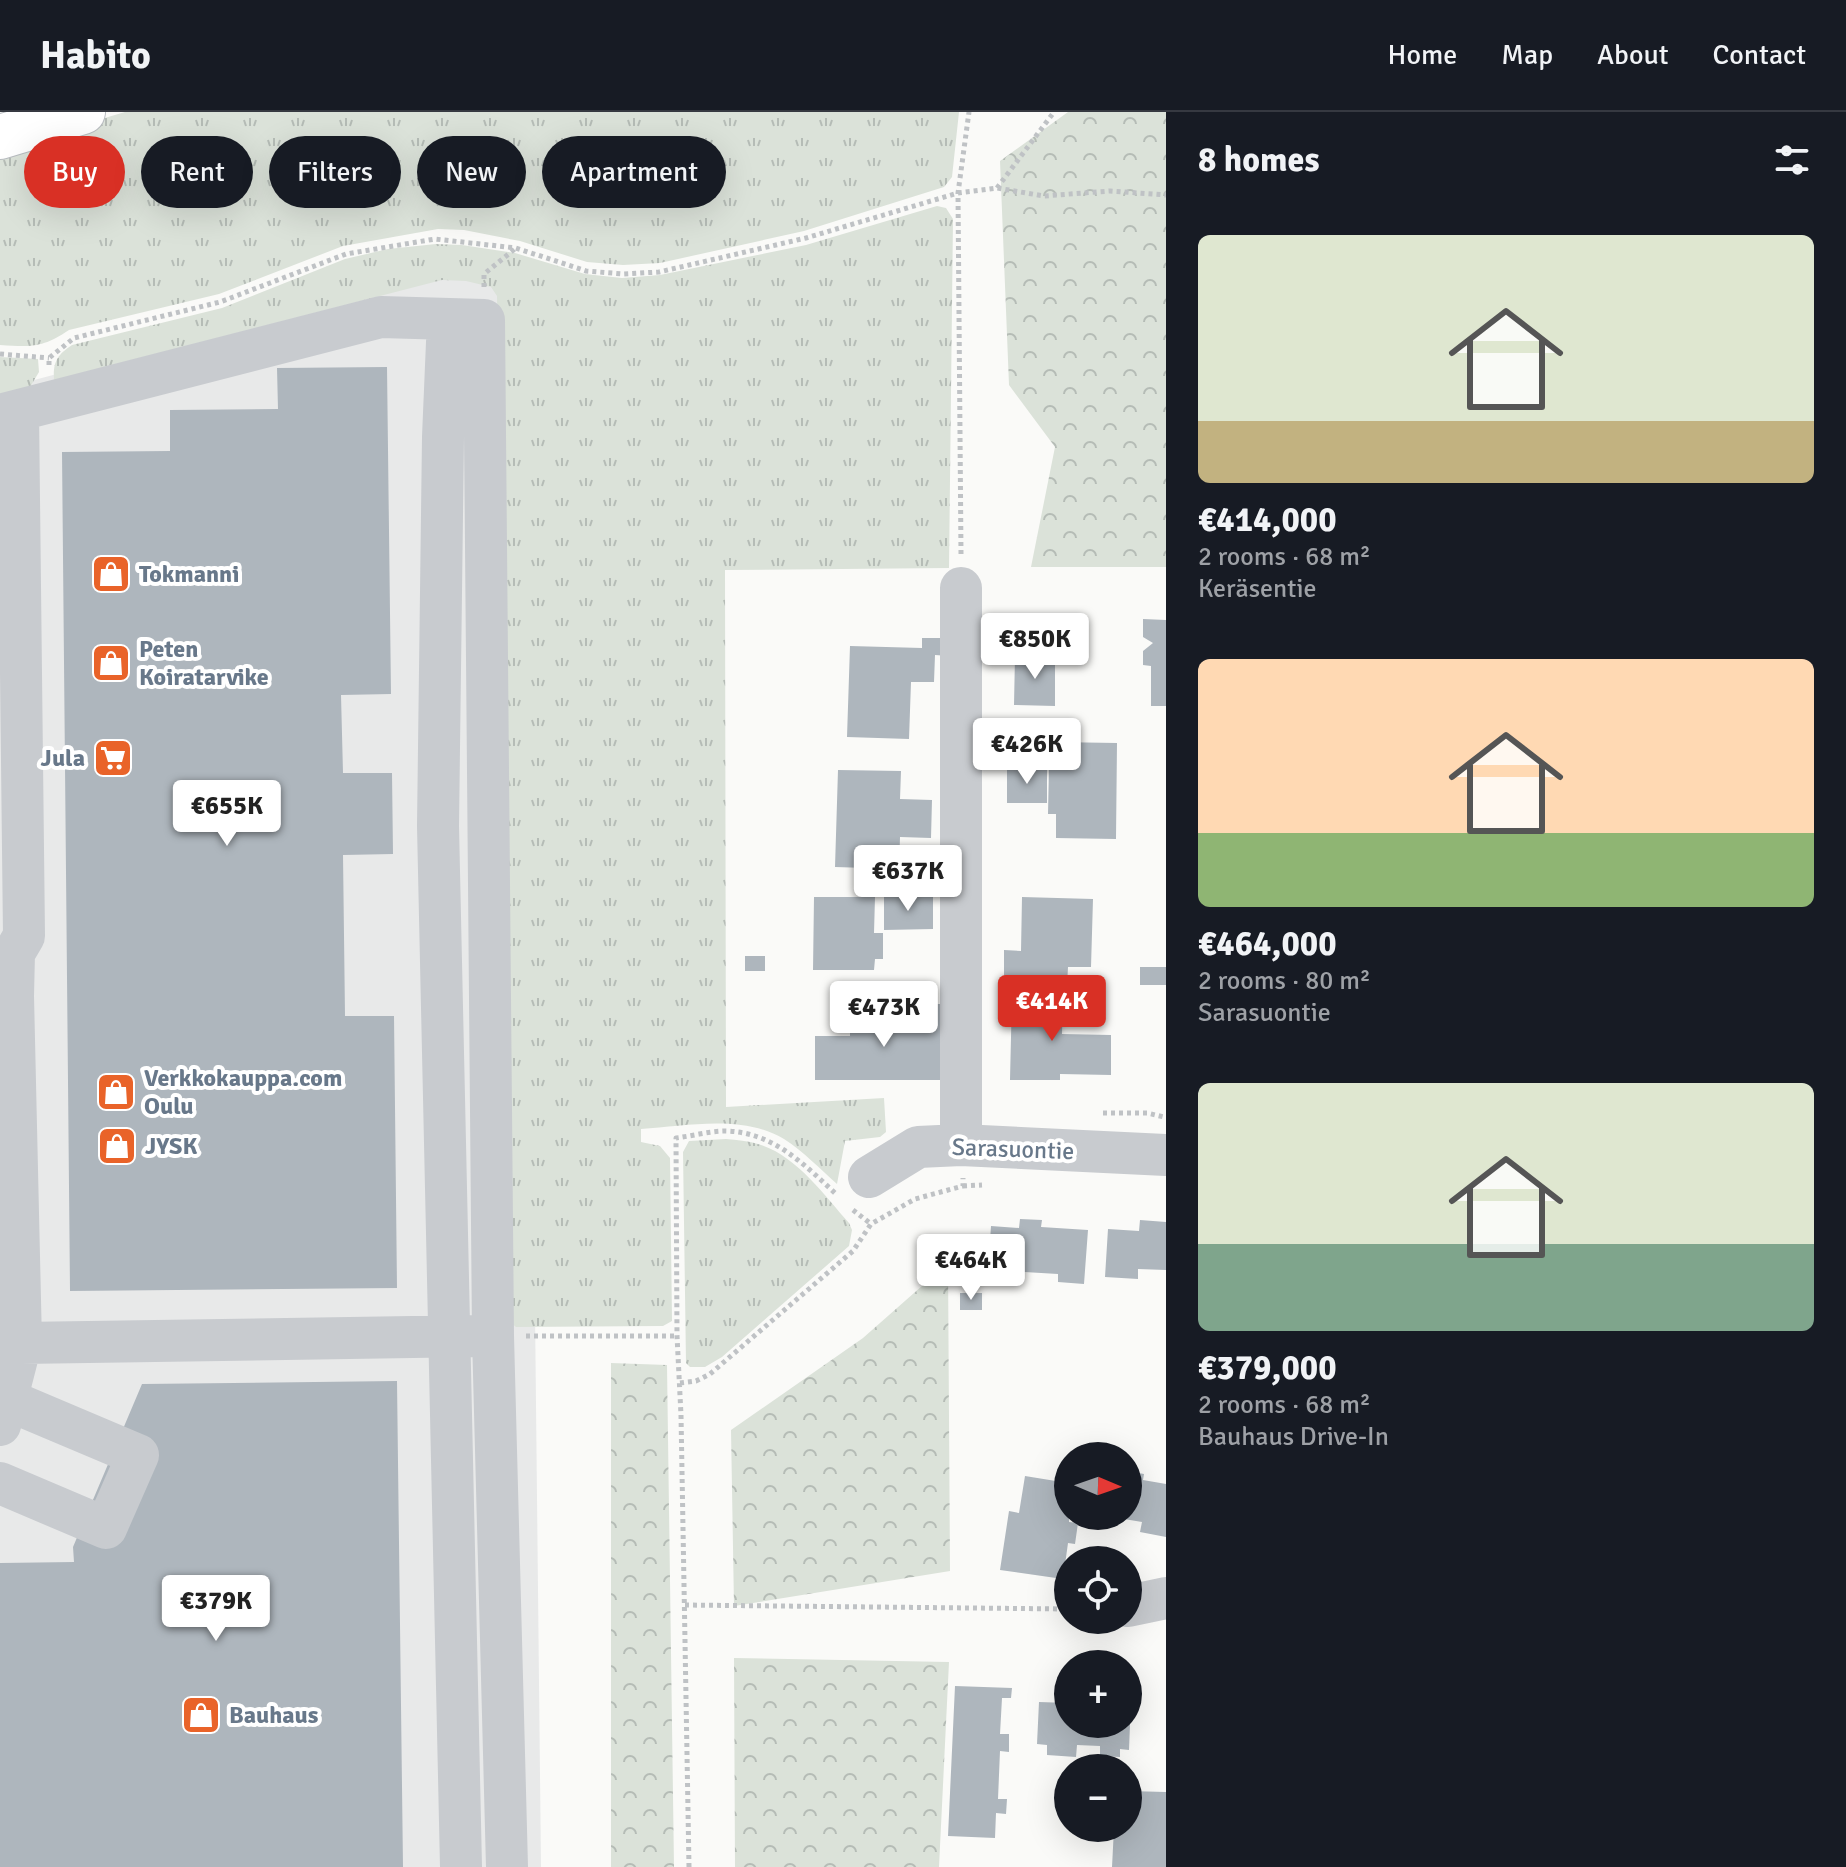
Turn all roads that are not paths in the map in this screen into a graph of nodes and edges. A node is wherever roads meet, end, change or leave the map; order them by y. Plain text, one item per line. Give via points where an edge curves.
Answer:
1 (83, 112) edge
2 (0, 137) edge
3 (466, 319) junction
4 (22, 409) edge
5 (10, 495) edge
6 (961, 588) road end
7 (489, 825) junction
8 (438, 826) junction
9 (7, 953) edge
10 (7, 1021) edge
11 (961, 1145) junction
12 (1166, 1155) edge
13 (869, 1177) dead end
14 (9, 1230) edge
15 (493, 1336) junction
16 (449, 1337) junction
17 (21, 1343) junction
18 (4, 1412) edge
19 (0, 1483) edge
20 (1166, 1598) edge
21 (1142, 1603) edge
22 (461, 1867) edge
23 (507, 1867) edge

1 - 2 highway
3 - 4 street via 381,317
3 - 7 street
3 - 8 street via 443,437
4 - 5 street
5 - 9 street via 24,936
6 - 11 street
7 - 8 street
7 - 15 street
8 - 16 street
9 - 10 street
10 - 14 street
11 - 12 street, Sarasuontie
11 - 13 street, Sarasuontie via 918,1147
14 - 17 street
15 - 16 street
15 - 23 street
16 - 17 street
16 - 22 street
17 - 18 street
18 - 19 street via 138,1455 106,1528
20 - 21 street

